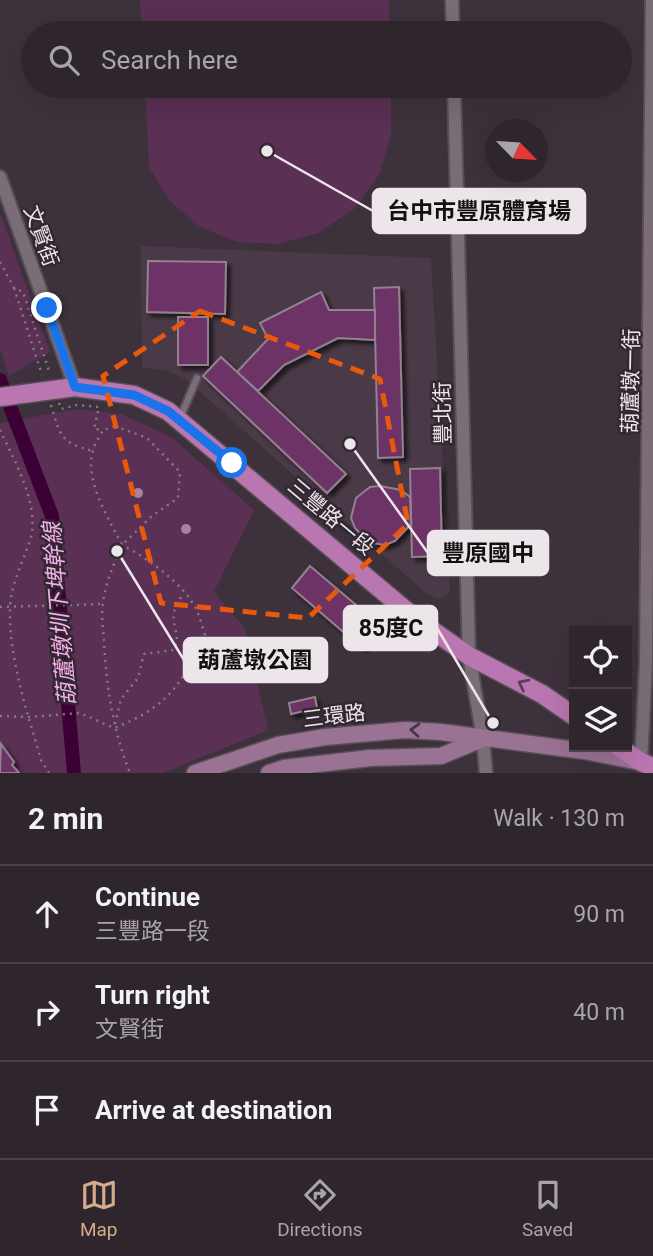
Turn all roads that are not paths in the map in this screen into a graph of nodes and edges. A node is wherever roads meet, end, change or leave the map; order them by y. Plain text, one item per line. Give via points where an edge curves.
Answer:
1 (452, 0) edge
2 (652, 0) edge
3 (453, 21) edge
4 (454, 98) edge
5 (0, 177) edge
6 (652, 282) edge
7 (197, 378) dead end
8 (75, 387) junction
9 (0, 397) edge
10 (180, 419) junction
11 (650, 552) edge
12 (468, 656) junction
13 (650, 660) edge
14 (569, 713) edge
15 (483, 738) junction
16 (278, 745) junction
17 (627, 752) edge
18 (647, 764) edge
19 (276, 770) edge
20 (195, 773) edge
21 (486, 773) edge

1 - 3 street
2 - 6 street, 葫蘆墩一街
4 - 12 street, 豐北街
5 - 8 street, 文賢街
6 - 11 street, 葫蘆墩一街
7 - 10 lane
8 - 9 main road, 三豐路一段
8 - 10 main road, 三豐路一段 via 134,395
10 - 12 main road, 三豐路一段 via 415,618
11 - 13 street, 葫蘆墩一街
14 -> 12 main road, 三豐路一段
12 - 15 street, 豐北街
13 - 18 street, 葫蘆墩一街
15 -> 16 street, 三環路 via 405,730
15 - 18 street, 三環路
15 - 19 street via 441,757 370,758
15 - 21 street, 豐北街
16 - 19 street
16 - 20 street, 三環路
17 - 18 main road

